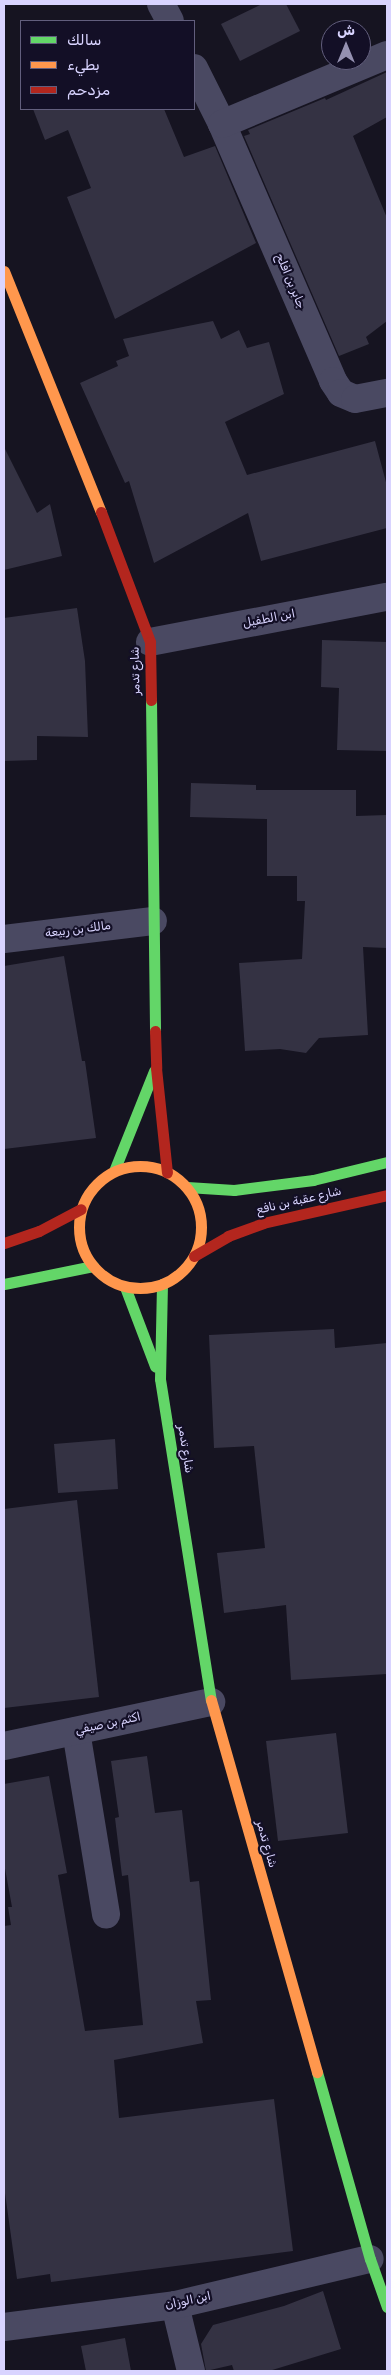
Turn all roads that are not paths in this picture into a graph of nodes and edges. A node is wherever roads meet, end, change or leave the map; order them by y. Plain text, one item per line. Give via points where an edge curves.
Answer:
1 (161, 4) edge
2 (169, 20) edge
3 (387, 55) edge
4 (195, 70) edge
5 (222, 124) junction
6 (5, 278) edge
7 (387, 393) edge
8 (387, 596) edge
9 (150, 642) junction
10 (153, 921) junction
11 (4, 939) edge
12 (156, 1068) junction
13 (387, 1162) edge
14 (114, 1172) junction
15 (167, 1172) junction
16 (187, 1187) junction
17 (387, 1195) edge
18 (81, 1209) junction
19 (4, 1243) edge
20 (194, 1256) junction
21 (92, 1266) junction
22 (4, 1284) edge
23 (162, 1284) junction
24 (125, 1286) junction
25 (160, 1379) junction
26 (211, 1702) junction
27 (76, 1731) junction
28 (4, 1746) edge
29 (106, 1915) dead end
30 (370, 2259) junction
31 (175, 2305) junction
32 (387, 2307) edge
33 (4, 2327) edge
34 (191, 2371) edge

1 - 2 street
3 - 5 street
4 - 5 street, جابر بن افلح
5 - 7 street, جابر بن افلح via 333,381 341,393 355,399
6 - 9 street, شارع تدمر via 84,467
8 - 9 street, ابن الطفيل
9 - 10 street, شارع تدمر
10 - 11 street, مالك بن ربيعة
10 - 12 street, شارع تدمر
12 - 14 street, شارع تدمر
12 - 15 street, شارع تدمر
13 - 16 street, شارع عقبة بن نافع via 313,1180 234,1190
14 - 15 street via 141,1166
14 - 18 street via 94,1187
15 - 16 street
16 - 20 street via 197,1203 201,1220 201,1239
17 - 20 street, شارع عقبة بن نافع via 263,1223 228,1236
18 - 19 street via 40,1231
18 - 21 street via 78,1229 82,1249
20 - 23 street via 186,1268
21 - 22 street
21 - 24 street via 107,1279
23 - 24 street via 150,1288
23 - 25 street, شارع تدمر
24 - 25 street, شارع تدمر
25 - 26 street, شارع تدمر
26 - 27 street, اكثم بن صيفي
26 - 30 street, شارع تدمر
27 - 28 street, اكثم بن صيفي
27 - 29 street
30 - 31 street, ابن الوزان
30 - 32 street, شارع تدمر
31 - 33 street, ابن الوزان
31 - 34 street

